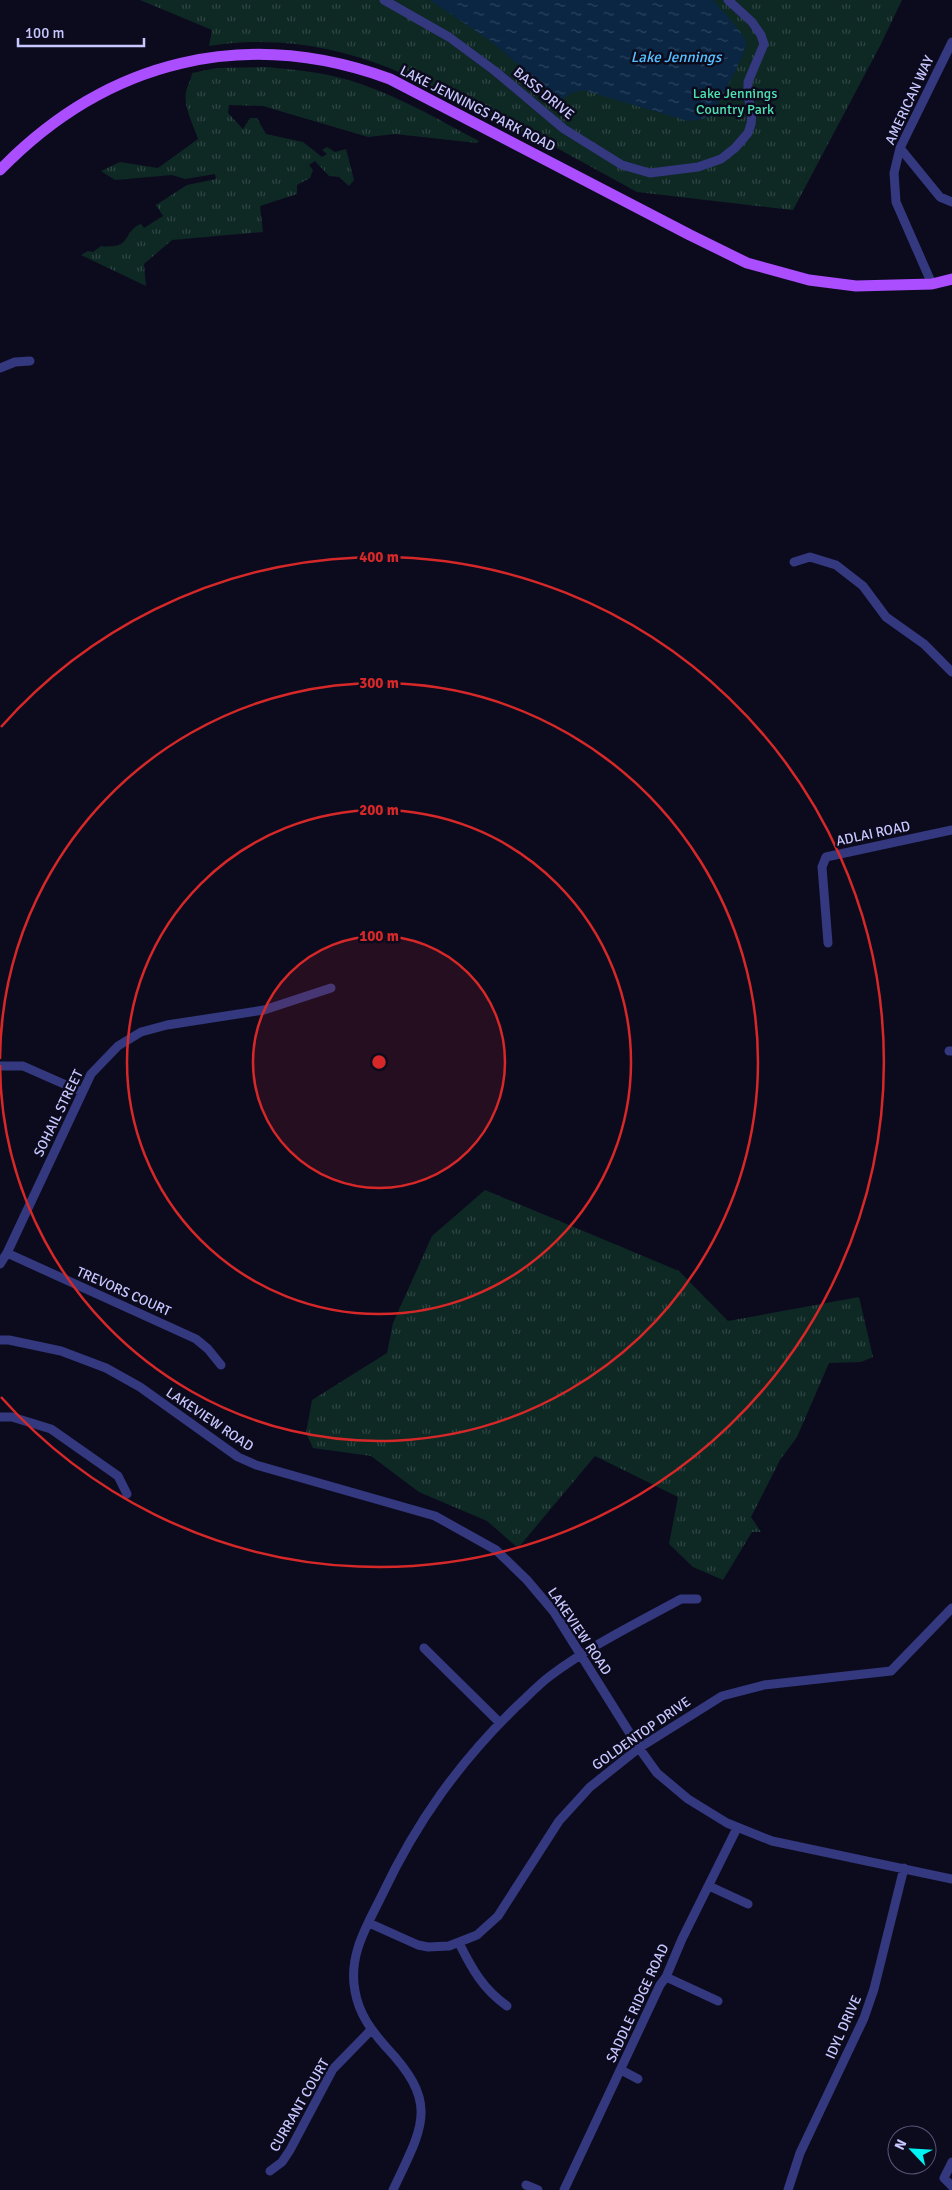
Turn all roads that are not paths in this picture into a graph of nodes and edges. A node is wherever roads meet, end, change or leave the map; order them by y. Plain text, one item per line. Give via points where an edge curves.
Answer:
1 (384, 0) edge
2 (728, 0) edge
3 (952, 42) edge
4 (900, 148) junction
5 (0, 170) edge
6 (952, 202) edge
7 (952, 278) edge
8 (932, 284) junction
9 (30, 361) dead end
10 (0, 368) edge
11 (794, 562) dead end
12 (952, 672) edge
13 (952, 830) edge
14 (828, 943) dead end
15 (331, 988) dead end
16 (0, 1066) edge
17 (82, 1092) junction
18 (7, 1253) junction
19 (0, 1264) edge
20 (0, 1340) edge
21 (221, 1365) dead end
22 (0, 1417) edge
23 (127, 1494) dead end
24 (697, 1599) dead end
25 (952, 1608) edge
26 (424, 1648) dead end
27 (581, 1655) junction
28 (500, 1723) junction
29 (639, 1748) junction
30 (737, 1828) junction
31 (904, 1868) junction
32 (952, 1879) edge
33 (710, 1886) junction
34 (748, 1904) dead end
35 (369, 1923) junction
36 (459, 1943) junction
37 (666, 1977) junction
38 (718, 2001) dead end
39 (507, 2006) dead end
40 (371, 2030) junction
41 (621, 2070) junction
42 (638, 2079) dead end
43 (952, 2162) edge
44 (270, 2170) dead end
45 (526, 2185) dead end
46 (952, 2186) edge
47 (393, 2190) edge
48 (538, 2190) edge
49 (564, 2190) edge
50 (788, 2190) edge

1 - 2 street, BASS DRIVE via 449,37 564,129 622,165 650,173 698,167 721,159 748,133 752,114 748,82 764,44 762,35 752,22
3 - 4 street, AMERICAN WAY
4 - 6 street via 940,197
4 - 8 street, AMERICAN WAY via 894,173 896,202
5 - 8 main road, LAKE JENNINGS PARK ROAD via 49,125 86,100 135,76 204,58 297,56 359,68 390,79 748,263 809,280 856,286
7 - 8 main road, LAKE JENNINGS PARK ROAD
9 - 10 street
11 - 12 street via 810,557 836,565 863,586 886,617 924,644
13 - 14 street, ADLAI ROAD via 826,857 822,867
15 - 17 street, SOHAIL STREET via 264,1010 167,1024 141,1032 102,1060
16 - 17 street via 23,1066
17 - 18 street, SOHAIL STREET
18 - 19 street, SOHAIL STREET
18 - 21 street, TREVORS COURT via 196,1339
20 - 27 street, LAKEVIEW ROAD via 61,1351 106,1368 140,1387 238,1457 256,1465 435,1516 480,1540 496,1550 527,1580 554,1612
22 - 23 street via 12,1417 51,1429 118,1476
24 - 27 street via 680,1599
25 - 29 street, GOLDENTOP DRIVE via 891,1671 764,1685 722,1696
26 - 28 street
27 - 28 street via 548,1677
27 - 29 street, LAKEVIEW ROAD
28 - 35 street via 462,1765 430,1808 403,1851
29 - 30 street, LAKEVIEW ROAD via 657,1773 688,1799
29 - 36 street, GOLDENTOP DRIVE via 590,1787 559,1821 492,1924
30 - 31 street, LAKEVIEW ROAD via 772,1841
30 - 33 street, SADDLE RIDGE ROAD
31 - 32 street, LAKEVIEW ROAD
31 - 50 street, IDYL DRIVE via 864,2018 800,2153
33 - 34 street
33 - 37 street, SADDLE RIDGE ROAD
35 - 36 street, GOLDENTOP DRIVE via 418,1945 439,1947
35 - 40 street via 356,1950 354,1980 361,2012
36 - 39 street via 476,1975 494,1997
37 - 38 street
37 - 41 street, SADDLE RIDGE ROAD
40 - 44 street, CURRANT COURT via 333,2069 290,2150 282,2162
40 - 47 street via 407,2070 420,2100 418,2134
41 - 42 street
41 - 49 street, SADDLE RIDGE ROAD
43 - 46 street via 944,2178
45 - 48 street

